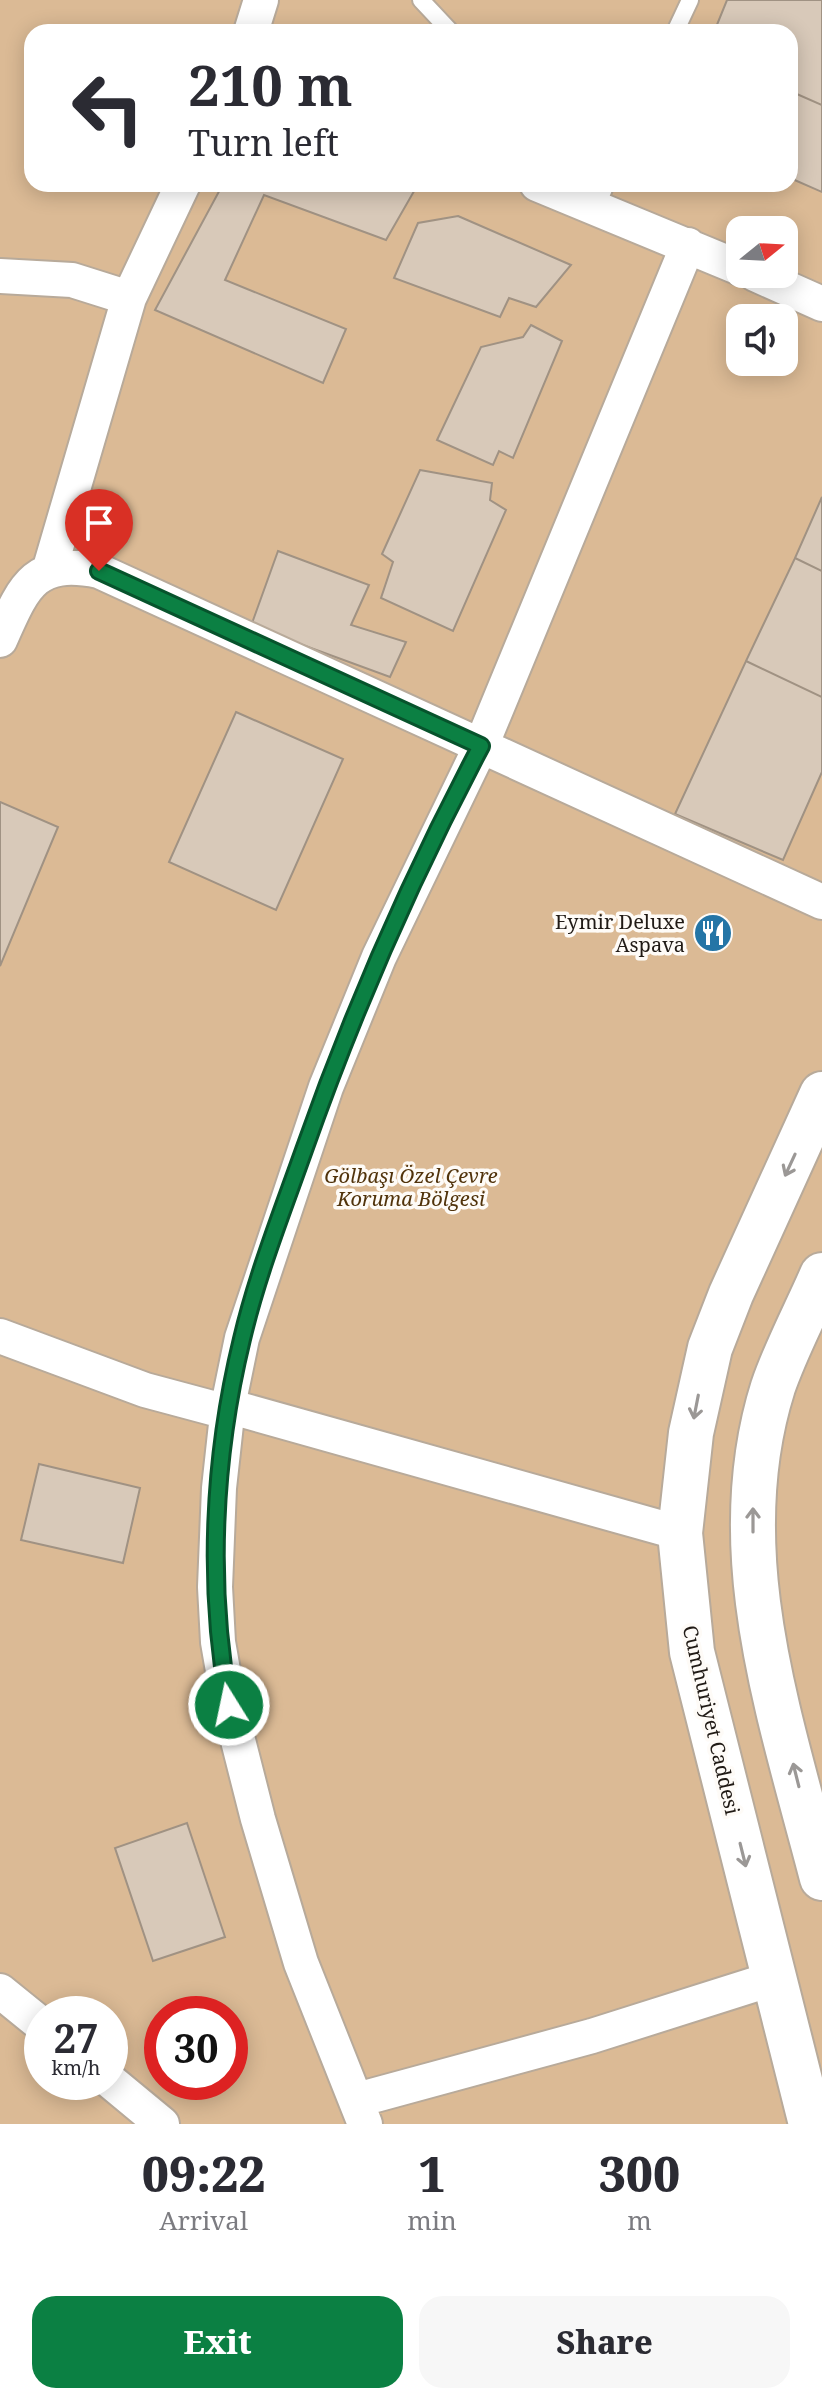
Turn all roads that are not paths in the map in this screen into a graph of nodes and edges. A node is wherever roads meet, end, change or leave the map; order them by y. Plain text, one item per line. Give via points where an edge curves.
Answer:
1 (261, 0) edge
2 (421, 0) edge
3 (690, 0) edge
4 (254, 24) edge
5 (444, 24) edge
6 (679, 24) edge
7 (179, 192) edge
8 (580, 192) edge
9 (601, 196) edge
10 (688, 245) junction
11 (726, 262) edge
12 (0, 276) edge
13 (786, 288) edge
14 (129, 298) junction
15 (822, 304) edge
16 (50, 568) junction
17 (0, 640) edge
18 (481, 746) junction
19 (822, 902) edge
20 (822, 1094) edge
21 (822, 1275) edge
22 (0, 1336) edge
23 (228, 1409) junction
24 (680, 1533) junction
25 (822, 1878) edge
26 (775, 1978) junction
27 (0, 1991) edge
28 (24, 2010) edge
29 (128, 2096) edge
30 (361, 2112) edge
31 (162, 2124) edge
32 (811, 2124) edge

1 - 4 street
2 - 5 lane
3 - 6 lane
7 - 14 street
8 - 9 street
9 - 10 street
10 - 11 street
10 - 18 street
12 - 14 street via 72,280
13 - 15 street
14 - 16 street
16 - 17 street via 18,601
16 - 18 street via 99,571
18 - 19 street
18 - 23 street via 379,957 326,1087 242,1338
20 -> 24 main road, Cumhuriyet Caddesi via 710,1348 691,1433
25 -> 21 main road via 767,1662 753,1506 774,1386
22 - 23 street via 145,1390
23 - 24 street
23 - 30 street via 215,1587 229,1705 301,1963
24 -> 26 main road, Cumhuriyet Caddesi via 692,1652
26 - 30 street
26 - 32 main road, Cumhuriyet Caddesi
27 - 28 street
29 - 31 street

